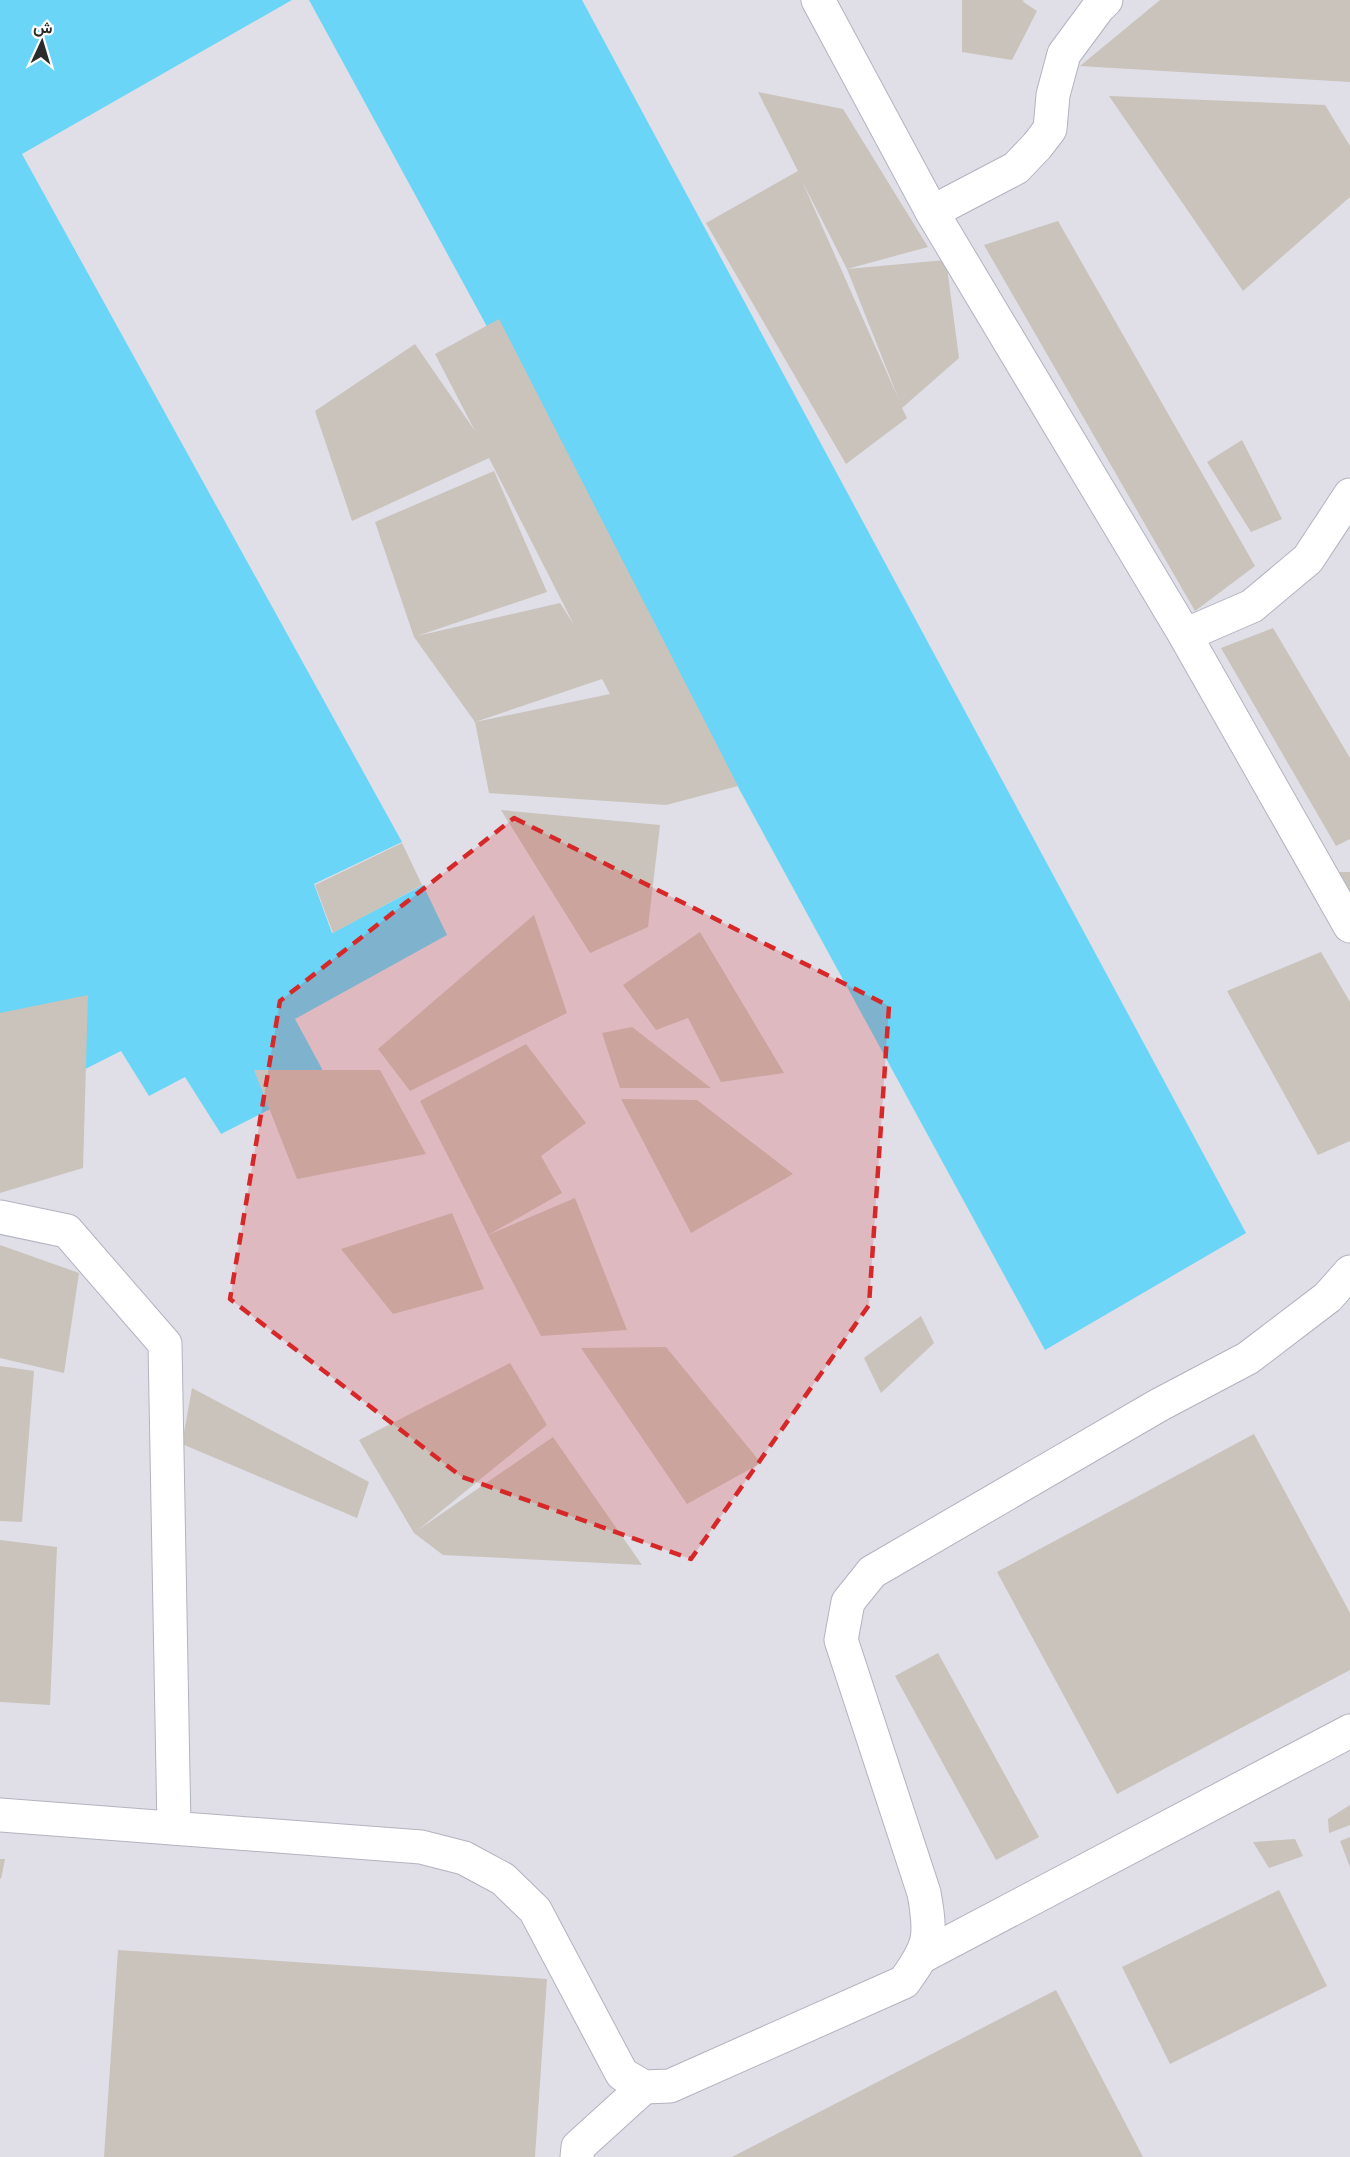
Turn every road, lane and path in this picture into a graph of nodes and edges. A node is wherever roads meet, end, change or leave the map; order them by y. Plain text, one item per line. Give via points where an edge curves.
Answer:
1 (818, 0) edge
2 (1106, 0) edge
3 (932, 212) junction
4 (1350, 495) edge
5 (1185, 635) junction
6 (1350, 926) edge
7 (0, 1217) edge
8 (1350, 1272) edge
9 (1350, 1731) edge
10 (0, 1815) edge
11 (174, 1828) junction
12 (923, 1956) junction
13 (644, 2087) junction
14 (576, 2157) edge

1 - 3 lane
2 - 3 lane via 1064,54 1053,95 1050,129 1037,147 1016,168
3 - 5 lane
4 - 5 lane via 1308,559 1252,606
5 - 6 lane
7 - 11 lane via 68,1231 165,1344
8 - 12 lane via 1328,1297 1248,1358 1159,1405 872,1572 848,1602 841,1640 924,1893 930,1925
9 - 12 lane
10 - 11 lane
11 - 13 lane via 421,1847 464,1858 503,1879 535,1910 622,2074
12 - 13 lane via 904,1982 670,2086
13 - 14 lane via 578,2147

